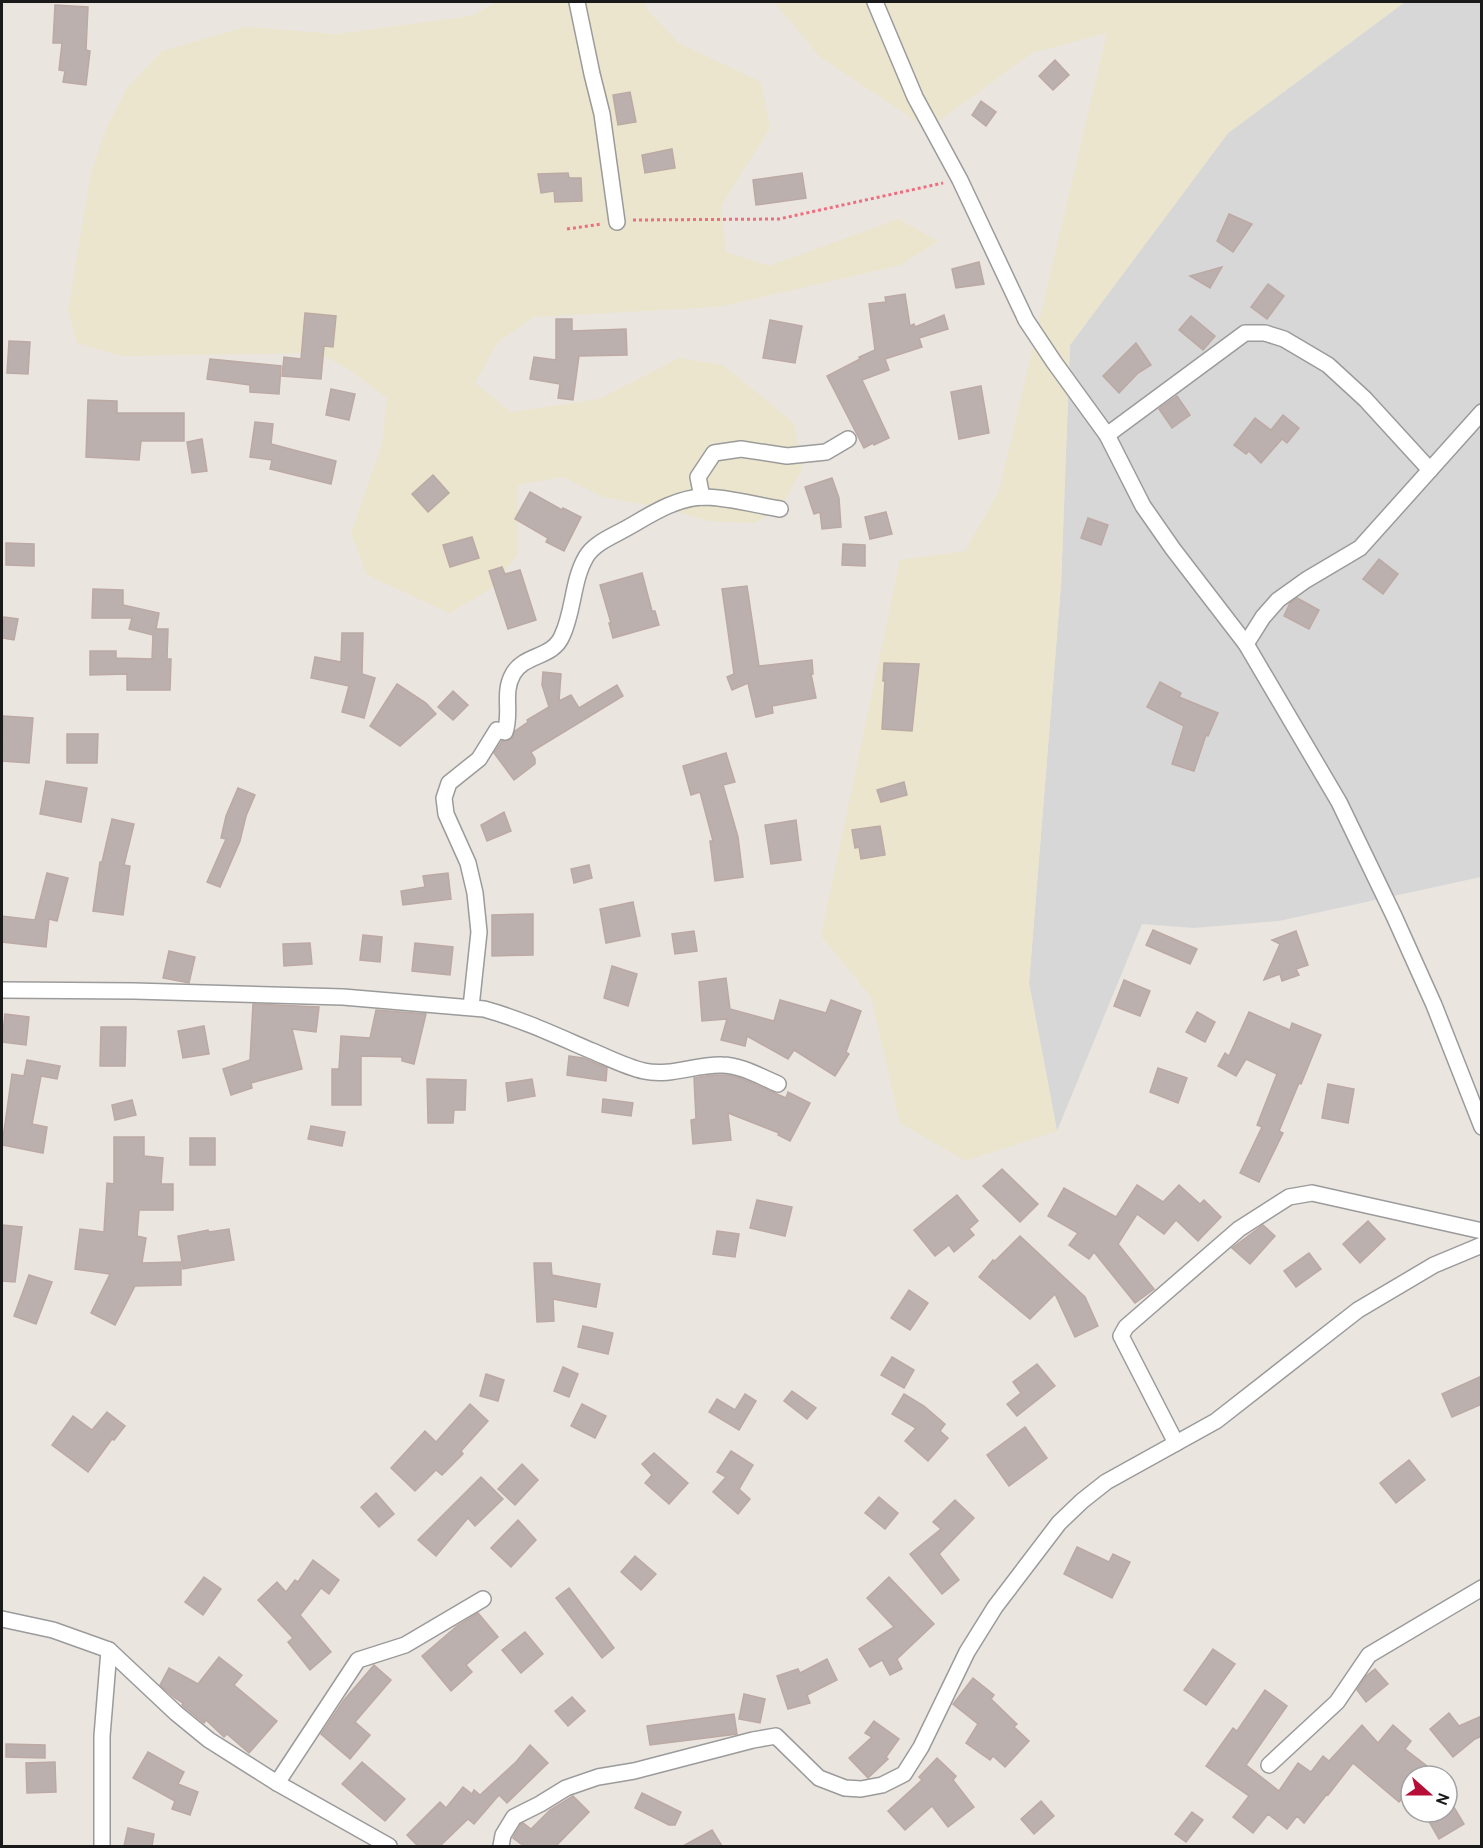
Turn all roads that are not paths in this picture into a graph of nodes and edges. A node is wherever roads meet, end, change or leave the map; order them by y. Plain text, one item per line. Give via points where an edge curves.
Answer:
1 (577, 2) edge
2 (875, 2) edge
3 (617, 222) road end
4 (1482, 412) edge
5 (1107, 435) junction
6 (848, 439) dead end
7 (1430, 470) junction
8 (702, 497) junction
9 (780, 509) dead end
10 (1246, 644) junction
11 (2, 990) edge
12 (471, 1007) junction
13 (778, 1084) dead end
14 (1482, 1127) edge
15 (1482, 1231) edge
16 (1482, 1245) edge
17 (1176, 1443) junction
18 (1482, 1588) edge
19 (483, 1599) dead end
20 (2, 1619) edge
21 (109, 1650) junction
22 (1269, 1765) dead end
23 (277, 1783) junction
24 (102, 1846) edge
25 (389, 1846) edge
26 (501, 1846) edge

1 - 3 street via 602,114
2 - 5 street via 915,97 960,180 1026,320
4 - 7 street
5 - 7 street via 1245,333 1265,333 1284,339 1328,365
5 - 10 street via 1143,507
6 - 8 street via 826,452 787,456 741,449 714,453 698,477
7 - 10 street via 1360,548 1278,600
8 - 9 street
8 - 12 street via 664,508 599,543 586,556 557,645 522,663 514,672 507,691 509,715 505,732 497,730 479,759 449,783 444,798 446,814 468,863 479,932
10 - 14 street via 1357,838 1434,1005
11 - 12 street via 343,997
12 - 13 street via 505,1015 646,1071 682,1071 720,1064
15 - 17 street via 1312,1193 1289,1197 1239,1229 1126,1327 1121,1336
16 - 17 street via 1434,1266 1358,1310 1216,1421
17 - 26 street via 1106,1482 1059,1523 995,1607 967,1652 921,1748 904,1773 882,1785 861,1790 845,1788 819,1778 776,1736 753,1740 566,1788 514,1817
18 - 22 street via 1369,1655 1337,1702
19 - 23 street via 405,1645 358,1660
20 - 21 street via 53,1630
21 - 23 street via 209,1740
21 - 24 street via 102,1736
23 - 25 street

